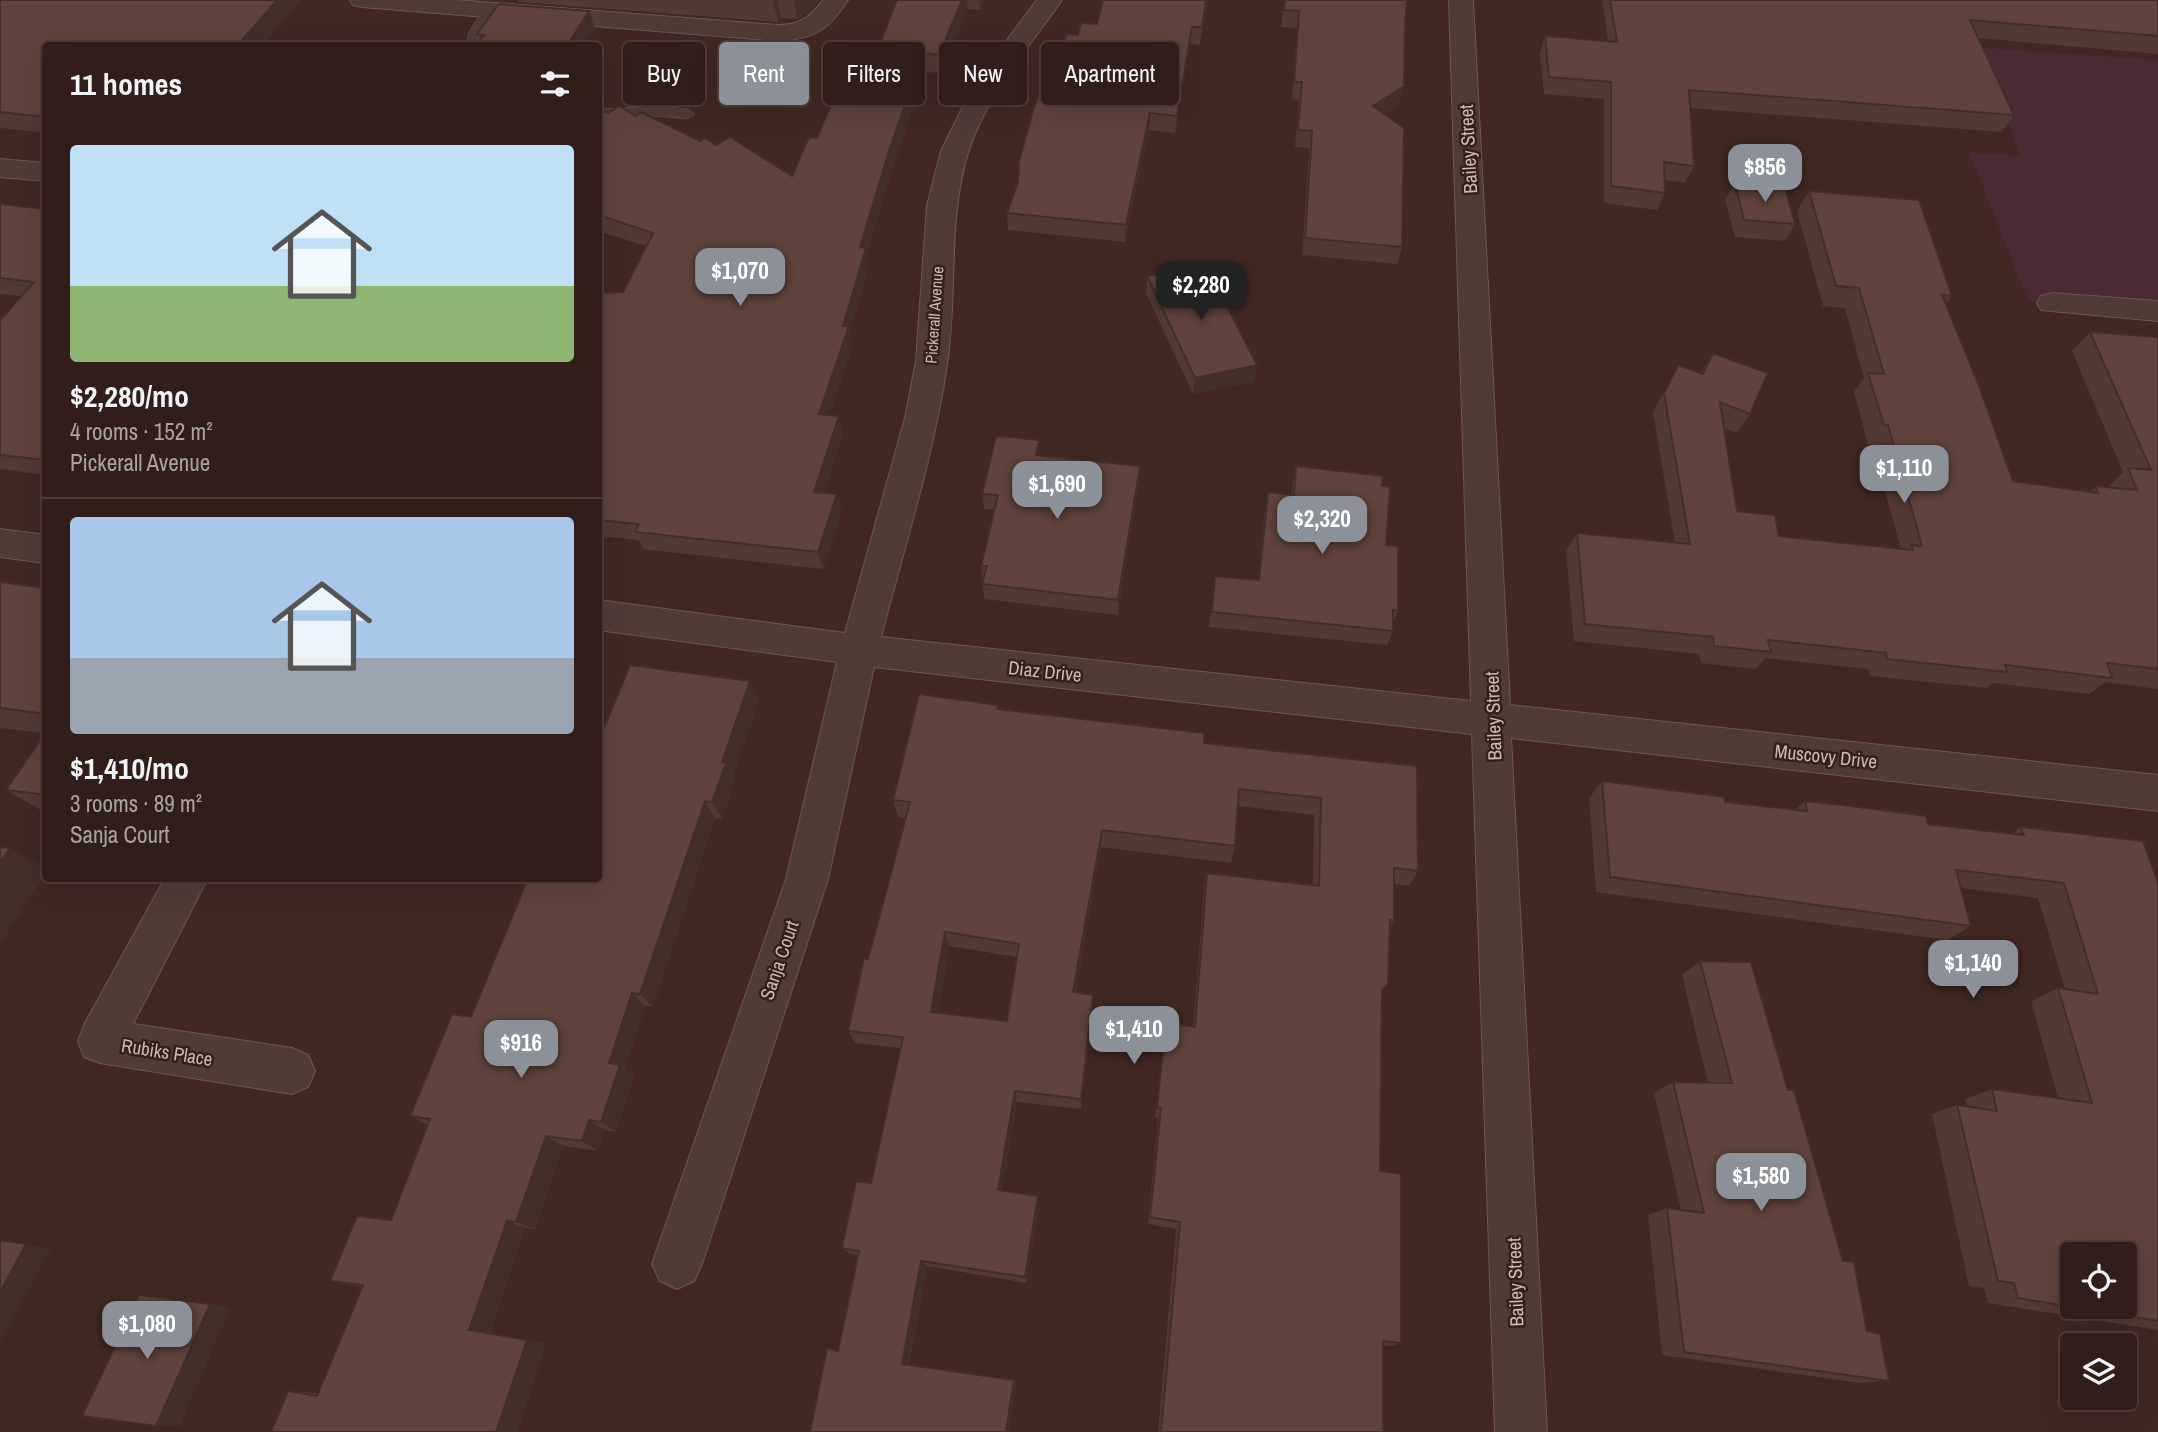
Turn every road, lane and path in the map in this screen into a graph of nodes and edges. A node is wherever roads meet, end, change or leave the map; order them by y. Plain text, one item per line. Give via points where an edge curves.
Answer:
1 (362, 0) edge
2 (836, 0) edge
3 (1050, 0) edge
4 (1461, 0) edge
5 (489, 12) junction
6 (474, 42) edge
7 (687, 114) dead end
8 (602, 115) edge
9 (0, 167) edge
10 (42, 172) edge
11 (2052, 303) dead end
12 (2158, 311) edge
13 (0, 543) edge
14 (42, 548) edge
15 (602, 616) edge
16 (859, 650) junction
17 (1493, 719) junction
18 (2158, 793) edge
19 (185, 882) edge
20 (292, 1071) dead end
21 (677, 1264) dead end
22 (1521, 1432) edge

1 - 5 street
2 - 5 street via 817,24 796,33
3 - 16 street, Pickerall Avenue via 987,84 955,151 941,206 932,361
4 - 17 street, Bailey Street
5 - 6 lane
7 - 8 lane
9 - 10 street
11 - 12 street
13 - 14 street
15 - 16 street, Diaz Drive
16 - 17 street, Diaz Drive
16 - 21 street, Sanja Court via 807,879
17 - 18 street, Muscovy Drive
17 - 22 street, Bailey Street
19 - 20 street, Rubiks Place via 100,1041

